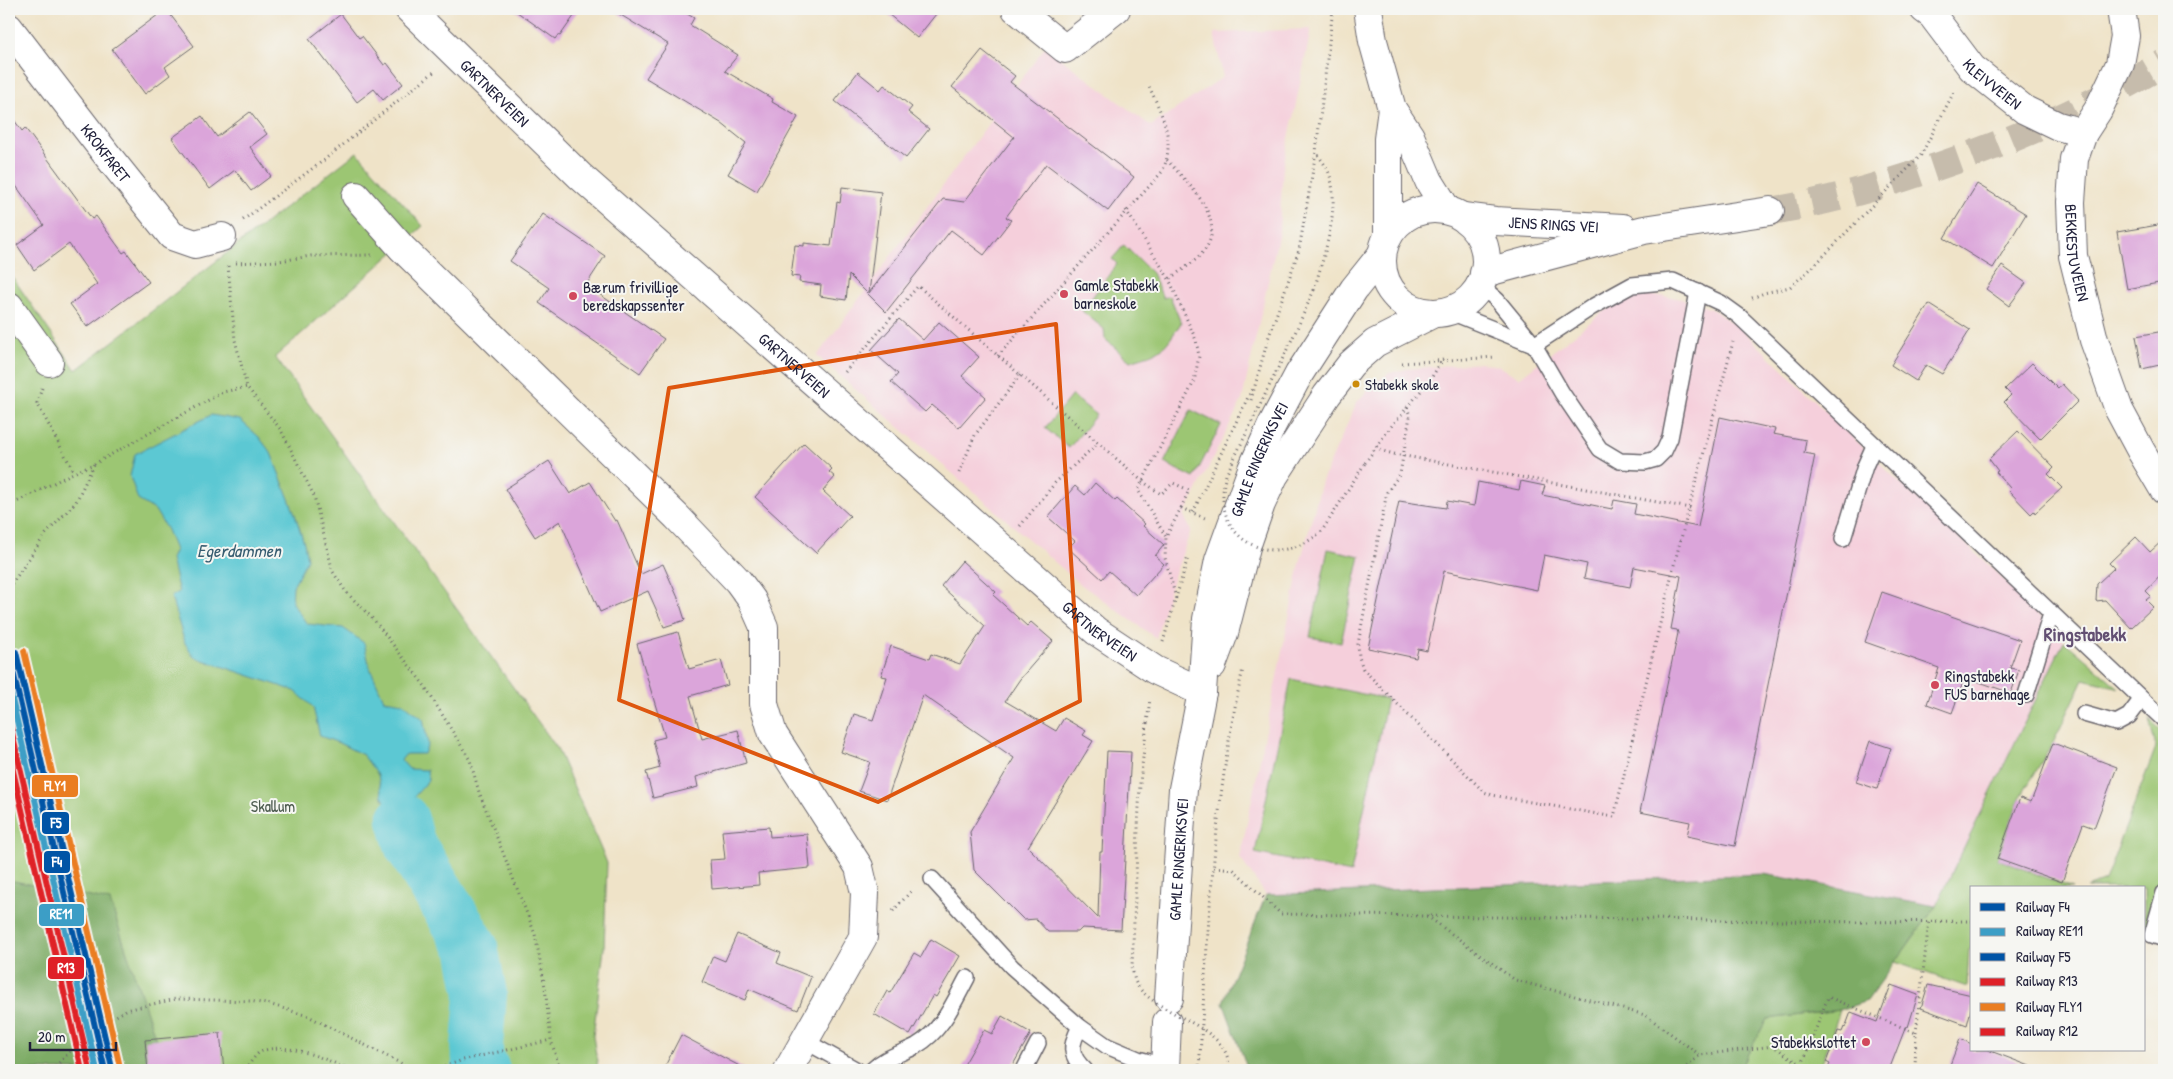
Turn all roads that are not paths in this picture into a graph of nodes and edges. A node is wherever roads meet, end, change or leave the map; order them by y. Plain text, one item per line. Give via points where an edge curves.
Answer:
1 (409, 9) edge
2 (1016, 9) edge
3 (1116, 9) edge
4 (1368, 9) edge
5 (1924, 9) edge
6 (2121, 9) edge
7 (9, 28) edge
8 (1392, 110) junction
9 (2083, 133) junction
10 (356, 196) dead end
11 (1770, 210) tunnel mouth
12 (1455, 214) junction
13 (1644, 230) junction
14 (222, 236) road end
15 (1385, 245) junction
16 (1482, 279) junction
17 (1698, 292) junction
18 (9, 306) edge
19 (1441, 312) junction
20 (1534, 345) junction
21 (49, 362) road end
22 (1874, 446) junction
23 (2164, 490) edge
24 (1843, 539) dead end
25 (2051, 614) junction
26 (1202, 692) junction
27 (2026, 695) dead end
28 (2142, 700) junction
29 (2084, 714) dead end
30 (2164, 720) edge
31 (932, 880) road end
32 (2164, 893) edge
33 (2154, 940) edge
34 (967, 978) dead end
35 (1080, 1026) junction
36 (805, 1041) junction
37 (1038, 1043) dead end
38 (1165, 1068) edge
39 (788, 1070) edge
40 (857, 1070) edge
41 (872, 1070) edge
42 (1024, 1070) edge
43 (1085, 1070) edge

1 - 26 street, GARTNERVEIEN via 580,176 1096,631 1155,670
2 - 3 street via 1065,49
4 - 8 street via 1373,41
5 - 9 street, KLEIVVEIEN via 1932,14 1972,68 2025,110 2058,126
6 - 9 street, BEKKESTUVEIEN via 2125,36 2120,64
7 - 14 street, KROKFARET via 172,236 195,244
8 - 12 street via 1410,136 1429,181
8 - 15 street
9 - 23 street, BEKKESTUVEIEN via 2074,159 2071,202 2073,256 2094,340 2119,410
10 - 36 street via 402,248 677,517 752,600 764,627 764,704 774,734 859,867 864,893 862,937
11 - 13 street, JENS RINGS VEI
12 - 13 street, JENS RINGS VEI
12 - 15 street via 1430,209 1412,213 1398,222
12 - 16 street via 1474,228 1482,241 1486,256
13 - 16 street, JENS RINGS VEI
15 - 19 street via 1382,272 1389,288 1401,302 1416,310
15 - 26 street, GAMLE RINGERIKSVEI via 1299,374 1252,469 1219,560 1206,619
16 - 19 street via 1466,301
16 - 20 lane
17 - 20 lane via 1674,281 1632,286 1592,307
17 - 20 lane via 1672,432 1664,451 1656,459 1631,463 1600,449 1562,394
17 - 22 lane via 1739,316
18 - 21 street
19 - 20 lane
19 - 26 street, GAMLE RINGERIKSVEI via 1375,343 1351,364 1274,476 1246,547 1224,634
22 - 24 lane
22 - 25 lane
25 - 27 lane
25 - 28 lane
26 - 38 street, GAMLE RINGERIKSVEI via 1183,788
28 - 29 lane via 2129,716 2116,723
28 - 30 lane
31 - 35 lane via 1012,967
32 - 33 lane
34 - 41 lane via 941,1026 915,1046 897,1053
35 - 38 lane via 1107,1046
35 - 43 lane via 1072,1042 1073,1052
36 - 39 street
36 - 40 lane
37 - 42 lane

